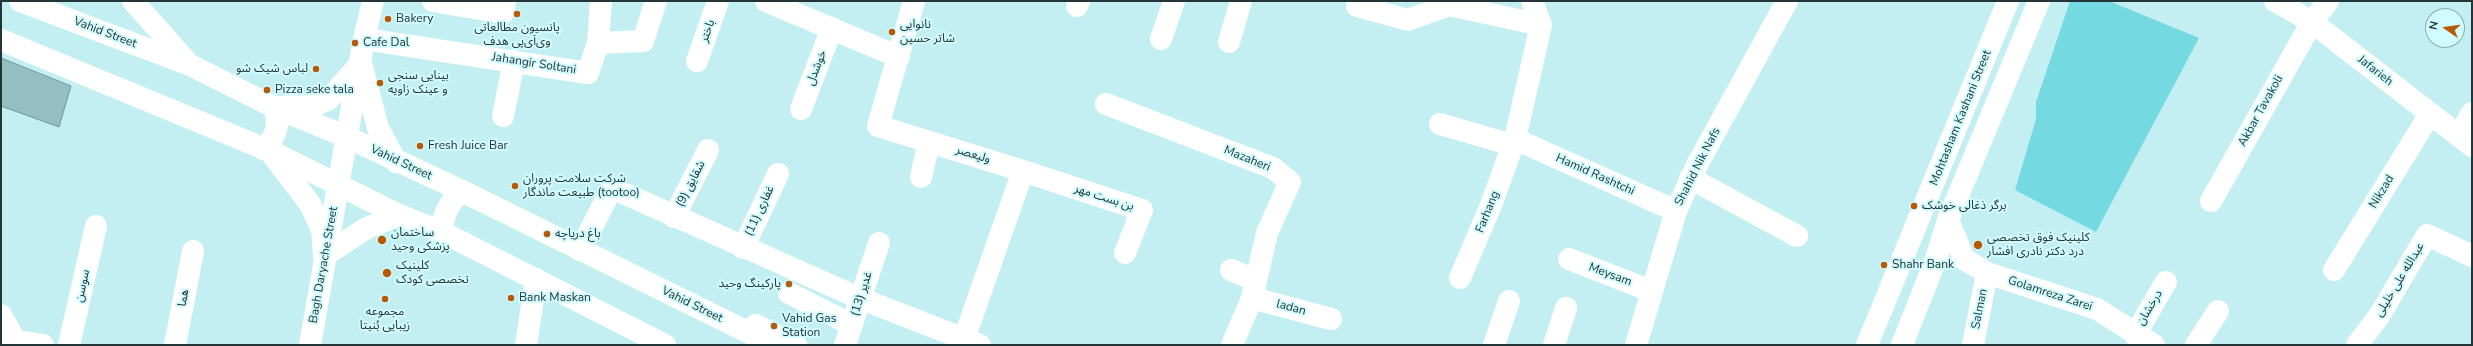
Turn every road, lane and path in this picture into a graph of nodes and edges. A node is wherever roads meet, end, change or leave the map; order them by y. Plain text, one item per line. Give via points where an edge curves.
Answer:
1 (20, 1) edge
2 (133, 1) edge
3 (373, 1) edge
4 (433, 1) edge
5 (504, 1) edge
6 (601, 1) edge
7 (656, 1) edge
8 (718, 1) edge
9 (766, 1) edge
10 (914, 1) edge
11 (1174, 1) edge
12 (1241, 1) edge
13 (1532, 1) edge
14 (1786, 1) edge
15 (2008, 1) edge
16 (2039, 1) edge
17 (2275, 1) edge
18 (2328, 1) edge
19 (1358, 6) dead end
20 (2312, 22) junction
21 (1541, 25) junction
22 (832, 28) junction
23 (364, 39) junction
24 (1161, 39) dead end
25 (1, 40) edge
26 (1229, 42) dead end
27 (598, 43) junction
28 (899, 57) junction
29 (697, 60) dead end
30 (514, 61) junction
31 (361, 63) junction
32 (190, 65) junction
33 (1106, 104) dead end
34 (274, 107) junction
35 (801, 109) dead end
36 (2472, 113) edge
37 (2430, 114) junction
38 (503, 116) dead end
39 (1440, 124) dead end
40 (347, 137) junction
41 (2465, 141) edge
42 (929, 142) junction
43 (1514, 142) junction
44 (267, 150) junction
45 (708, 150) dead end
46 (396, 162) junction
47 (1023, 171) junction
48 (778, 174) dead end
49 (921, 177) dead end
50 (1690, 178) junction
51 (338, 184) junction
52 (462, 191) junction
53 (2211, 202) dead end
54 (1676, 211) junction
55 (399, 215) junction
56 (674, 217) junction
57 (1948, 220) junction
58 (96, 226) dead end
59 (442, 232) junction
60 (1797, 236) dead end
61 (879, 243) dead end
62 (743, 248) junction
63 (580, 250) junction
64 (193, 251) dead end
65 (1125, 253) dead end
66 (324, 256) junction
67 (2472, 256) edge
68 (1569, 259) dead end
69 (1964, 259) junction
70 (1936, 260) junction
71 (1231, 270) dead end
72 (2334, 270) dead end
73 (1987, 273) junction
74 (1460, 278) dead end
75 (536, 279) junction
76 (2166, 282) dead end
77 (1254, 289) junction
78 (1652, 291) junction
79 (790, 293) dead end
80 (674, 296) junction
81 (859, 298) junction
82 (1509, 301) dead end
83 (1566, 308) dead end
84 (2218, 311) dead end
85 (1, 315) edge
86 (1331, 319) dead end
87 (852, 325) junction
88 (2135, 335) junction
89 (10, 341) edge
90 (972, 342) edge
91 (43, 345) edge
92 (69, 345) edge
93 (176, 345) edge
94 (310, 345) edge
95 (526, 345) edge
96 (666, 345) edge
97 (774, 345) edge
98 (796, 345) edge
99 (845, 345) edge
100 (1232, 345) edge
101 (1494, 345) edge
102 (1554, 345) edge
103 (1636, 345) edge
104 (1867, 345) edge
105 (1902, 345) edge
106 (1973, 345) edge
107 (2154, 345) edge
108 (2196, 345) edge
109 (2357, 345) edge

1 - 32 street, Vahid Street
2 - 32 street
3 - 23 street, Bagh Daryache Street
4 - 5 street via 503,13
6 - 27 street
7 - 27 street via 643,41
8 - 29 street, باختر
9 - 22 street
10 - 28 street, ولیعصر
11 - 24 street
12 - 26 street
13 - 21 street
14 - 50 street, Shahid Nik Nafs
15 - 104 street, Mohtasham Kashani Street
16 - 57 street
17 - 20 street, Jafarieh
18 - 20 street, Akbar Tavakoli
19 - 21 street via 1408,20 1449,5
20 - 37 street, Jafarieh
20 - 53 street, Akbar Tavakoli
21 - 43 street
22 - 28 street
22 - 35 street, خوشدل
23 - 30 street, Jahangir Soltani
23 - 31 street, Bagh Daryache Street
25 - 44 street
27 - 30 street, Jahangir Soltani via 588,73
28 - 42 street, ولیعصر via 878,126
30 - 38 street
31 - 34 street via 328,99 314,106
31 - 40 street, Bagh Daryache Street
31 - 46 street via 378,128
32 - 34 street, Vahid Street
33 - 77 street, Mazaheri via 1272,168 1290,182 1267,233
34 - 40 street, Vahid Street
34 - 44 street via 278,118 277,130
36 - 41 street
37 - 41 street, Jafarieh
37 - 72 street, Nikzad
39 - 43 street, Hamid Rashtchi
40 - 46 street, Vahid Street
40 - 51 street, Bagh Daryache Street
42 - 47 street, ولیعصر
42 - 49 street
43 - 54 street, Hamid Rashtchi
43 - 74 street, Farhang
44 - 51 street
44 - 66 street via 310,204 322,230
45 - 56 street, شقایق (9)
46 - 52 street, Vahid Street
47 - 65 street, بن بست مهر via 1142,210
47 - 90 street
48 - 62 street, غفاری (11)
50 - 54 street, Shahid Nik Nafs
50 - 60 street
51 - 55 street
51 - 66 street, Bagh Daryache Street
52 - 59 street via 450,202 443,216
52 - 63 street, Vahid Street
54 - 78 street, Shahid Nik Nafs
55 - 59 street
55 - 66 street via 365,229
56 - 62 street
56 - 63 street via 612,188
57 - 69 street
57 - 70 street
58 - 92 street, سوسن
59 - 75 street
61 - 81 street, غدیر (13)
62 - 81 street
63 - 80 street, Vahid Street
64 - 93 street, هما
66 - 94 street, Bagh Daryache Street
67 - 109 street, عبدالله علی خلیلی via 2427,235 2379,316
68 - 78 street, Meysam
69 - 70 street
69 - 73 street, Golamreza Zarei
70 - 105 street
71 - 77 street, ladan
73 - 88 street, Golamreza Zarei via 2097,309
73 - 106 street, Salman
75 - 95 street
75 - 96 street
76 - 88 street, درخشان
77 - 86 street, ladan
77 - 100 street, Mazaheri
78 - 103 street, Shahid Nik Nafs
79 - 87 street
80 - 97 street, Vahid Street
80 - 98 street via 697,296
81 - 87 street, غدیر (13)
81 - 90 street
82 - 101 street
83 - 102 street
84 - 108 street
85 - 89 street
87 - 99 street, غدیر (13)
88 - 107 street, Golamreza Zarei
89 - 91 street

